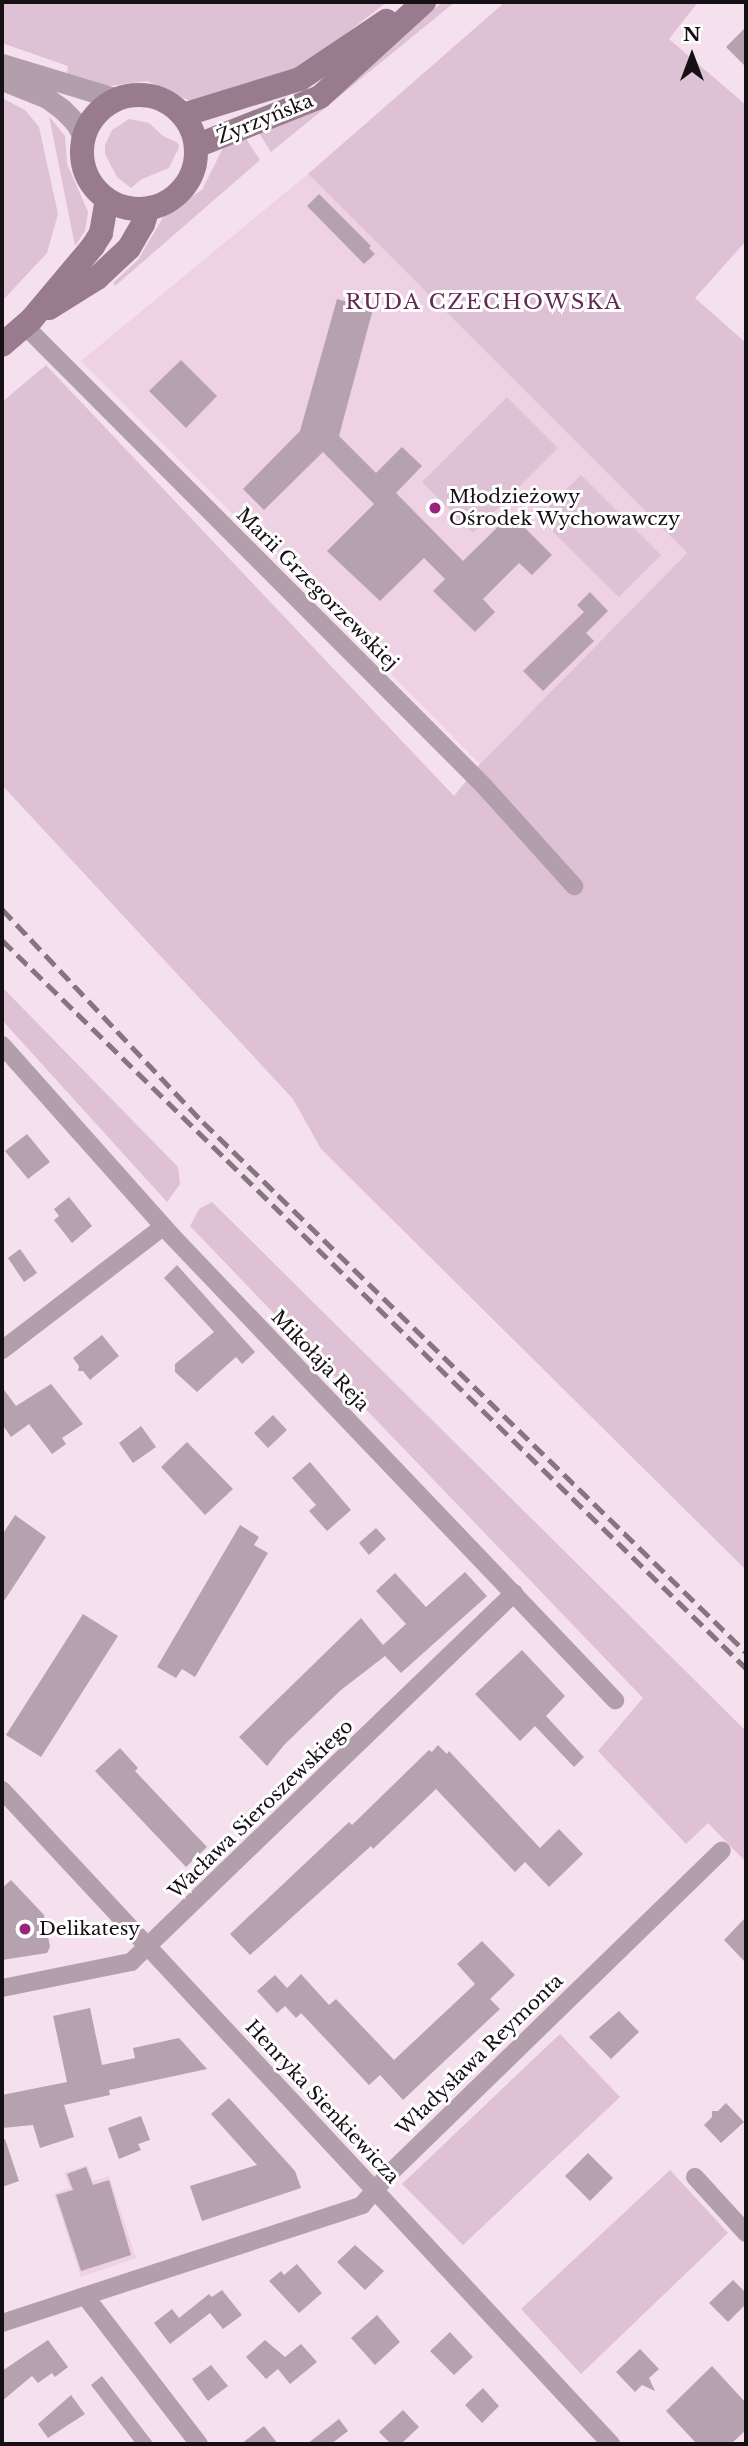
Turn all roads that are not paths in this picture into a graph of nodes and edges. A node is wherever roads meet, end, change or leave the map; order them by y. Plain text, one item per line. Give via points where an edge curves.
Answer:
1 (415, 2) edge
2 (424, 2) edge
3 (2, 64) edge
4 (2, 80) edge
5 (117, 99) junction
6 (183, 115) junction
7 (84, 138) junction
8 (196, 146) junction
9 (107, 200) junction
10 (148, 209) junction
11 (28, 323) junction
12 (2, 345) edge
13 (574, 886) dead end
14 (2, 1045) edge
15 (163, 1227) junction
16 (2, 1350) edge
17 (514, 1593) junction
18 (615, 1700) dead end
19 (2, 1790) edge
20 (722, 1850) dead end
21 (148, 1947) junction
22 (2, 1988) edge
23 (695, 2178) dead end
24 (375, 2189) junction
25 (746, 2233) edge
26 (85, 2296) junction
27 (2, 2323) edge
28 (199, 2444) edge
29 (611, 2444) edge

1 - 6 main road, Żyrzyńska via 300,79
2 - 8 main road, Żyrzyńska via 320,97
3 - 5 street
4 - 7 street via 62,108
5 - 6 main road via 157,98
5 - 7 main road via 98,112
6 - 8 main road
7 - 9 main road via 85,172
8 - 10 main road via 196,161 185,187 162,205
9 - 10 main road
9 - 11 main road via 101,233 93,246
10 - 11 main road via 129,248 97,278
11 - 12 main road
11 - 13 street, Marii Grzegorzewskiej via 484,786
14 - 15 street, Mikołaja Reja
15 - 16 street
15 - 17 street, Mikołaja Reja
17 - 18 street, Mikołaja Reja
17 - 21 street, Wacława Sieroszewskiego
19 - 21 street, Henryka Sienkiewicza
20 - 24 street, Władysława Reymonta
21 - 22 street, Wacława Sieroszewskiego via 131,1962
21 - 24 street, Henryka Sienkiewicza
23 - 25 street
24 - 26 street, Władysława Reymonta via 362,2205
24 - 29 street, Henryka Sienkiewicza
26 - 27 street, Władysława Reymonta
26 - 28 street

